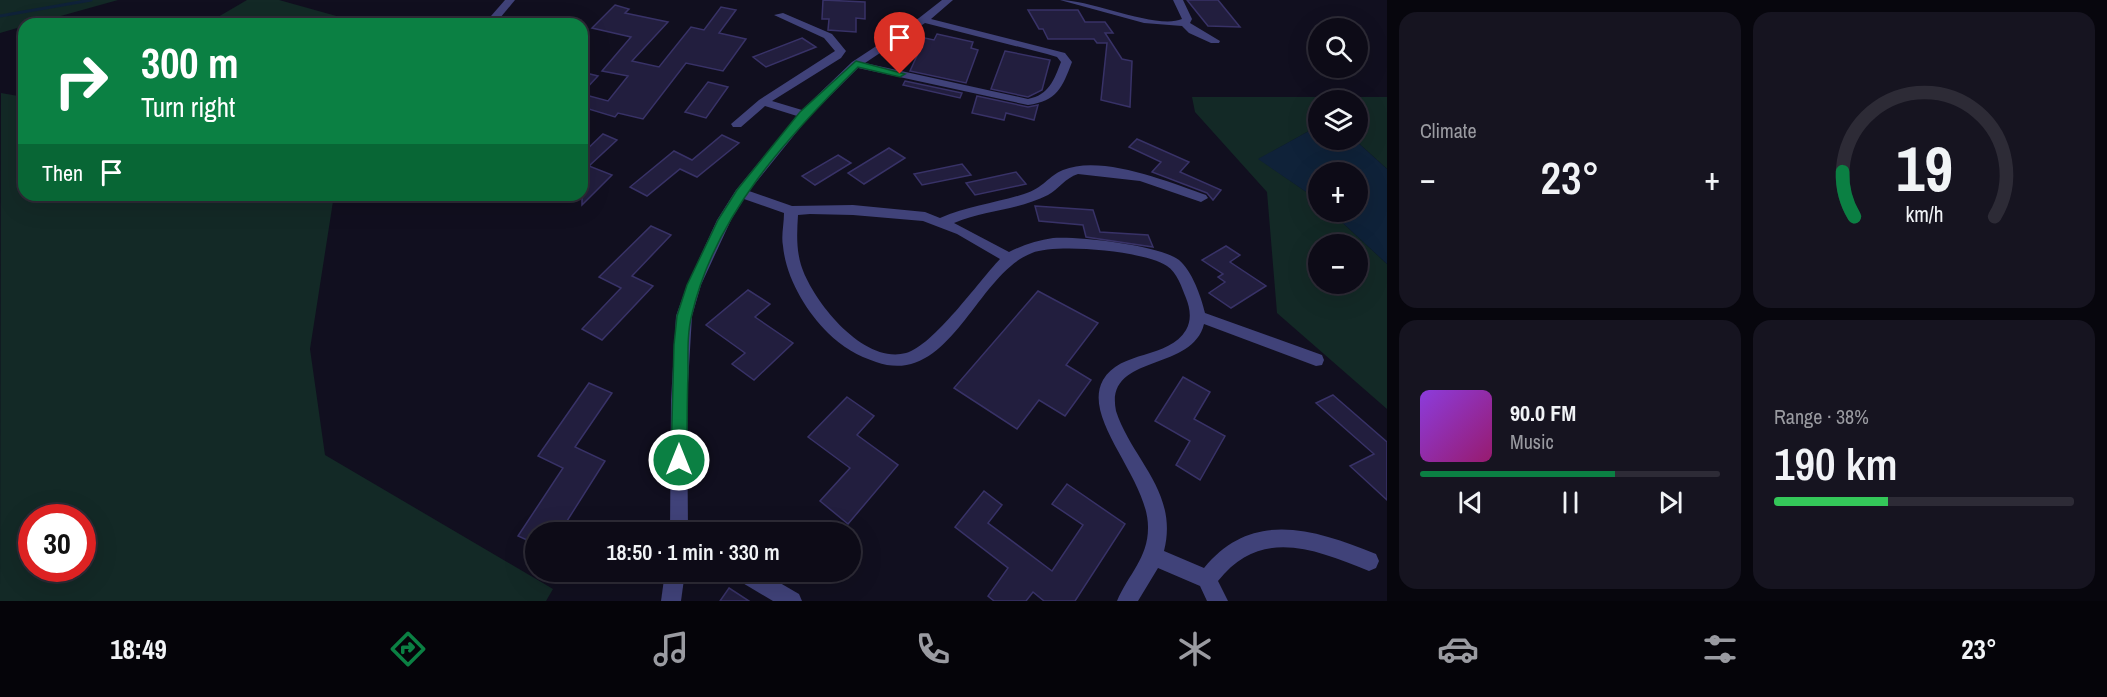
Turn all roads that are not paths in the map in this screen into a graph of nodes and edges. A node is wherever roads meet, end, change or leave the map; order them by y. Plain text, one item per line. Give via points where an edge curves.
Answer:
1 (510, 0) edge
2 (948, 0) edge
3 (1065, 0) edge
4 (1178, 0) edge
5 (780, 15) dead end
6 (494, 18) edge
7 (923, 20) junction
8 (1184, 23) junction
9 (1215, 41) dead end
10 (856, 64) junction
11 (763, 102) junction
12 (804, 115) junction
13 (737, 124) dead end
14 (741, 193) junction
15 (1201, 198) dead end
16 (791, 211) junction
17 (940, 223) junction
18 (1009, 258) junction
19 (1198, 316) junction
20 (1316, 360) dead end
21 (682, 522) edge
22 (1153, 556) junction
23 (1369, 561) dead end
24 (1207, 579) junction
25 (674, 582) edge
26 (760, 582) edge
27 (671, 601) edge
28 (792, 601) edge
29 (1127, 601) edge
30 (1218, 601) edge

1 - 6 street
2 - 7 street
3 - 8 street via 1145,20
4 - 8 street via 1187,19
5 - 11 street via 828,36 841,51
7 - 10 street
7 - 10 street via 1051,52 1067,62 1051,95 1028,102
8 - 9 street
10 - 12 street
11 - 12 street
11 - 13 street
12 - 14 street
14 - 16 street
14 - 21 street via 724,220 684,316 679,400
15 - 17 street via 1142,177 1077,170 1065,174 1044,192 969,211
16 - 17 street via 889,212
16 - 18 street via 790,249 804,288 825,320 853,346 896,361 913,358 930,345
17 - 18 street
18 - 19 street via 1034,246 1056,243 1164,258 1182,270
19 - 20 street
19 - 22 street via 1193,333 1181,346 1126,368 1106,391 1112,425 1154,502 1159,529
22 - 24 street
22 - 29 street
23 - 24 street via 1320,542 1290,537 1260,539 1238,547 1218,561
24 - 30 street
25 - 27 street
26 - 28 street

